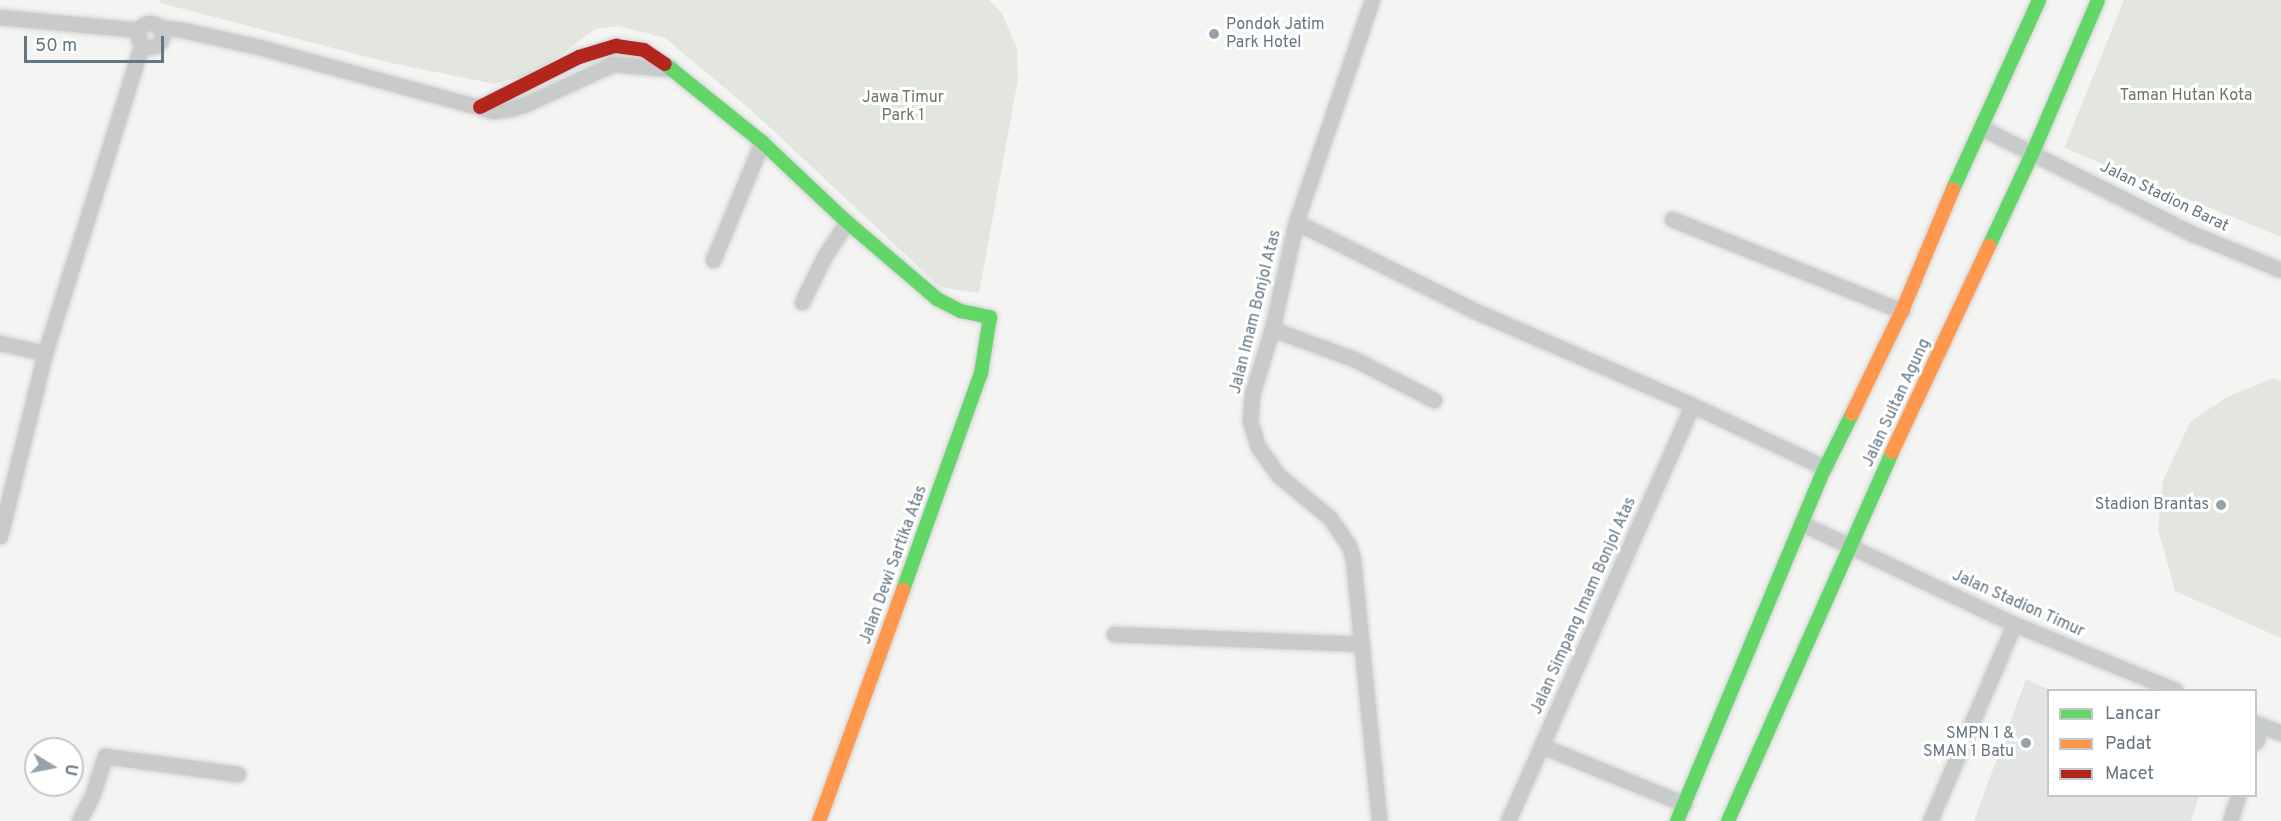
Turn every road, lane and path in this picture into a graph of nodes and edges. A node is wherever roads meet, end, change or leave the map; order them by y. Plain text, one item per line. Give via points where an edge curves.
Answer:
1 (1372, 0) edge
2 (2039, 0) edge
3 (2098, 0) edge
4 (0, 17) edge
5 (140, 37) junction
6 (672, 69) joint
7 (1982, 128) junction
8 (762, 142) junction
9 (2032, 152) junction
10 (1672, 219) dead end
11 (847, 222) junction
12 (1296, 222) junction
13 (713, 260) dead end
14 (2281, 270) edge
15 (802, 302) dead end
16 (1902, 311) junction
17 (1272, 329) junction
18 (0, 343) edge
19 (45, 353) junction
20 (1434, 400) dead end
21 (1692, 405) junction
22 (1825, 468) junction
23 (1801, 523) junction
24 (1, 530) edge
25 (1848, 547) junction
26 (2014, 624) junction
27 (1114, 634) dead end
28 (1362, 644) junction
29 (2173, 689) edge
30 (2258, 724) edge
31 (2281, 733) edge
32 (1542, 746) junction
33 (238, 774) dead end
34 (2237, 797) edge
35 (1684, 804) junction
36 (79, 821) edge
37 (819, 821) edge
38 (1379, 821) edge
39 (1508, 821) edge
40 (1677, 821) edge
41 (1728, 821) edge
42 (1930, 821) edge
43 (2230, 821) edge

1 - 12 street, Jalan Imam Bonjol Atas
2 - 7 main road
3 - 9 main road, Jalan Sultan Agung
4 - 5 street
5 - 6 street via 149,47 161,38 159,27 183,30 493,111 510,109 613,64
5 - 19 street
6 - 8 main road
7 - 9 street, Jalan Stadion Barat
7 - 16 main road
8 - 11 main road
8 - 13 street
9 - 14 street, Jalan Stadion Barat via 2191,233
9 - 25 main road, Jalan Sultan Agung
10 - 16 street
11 - 15 street
11 - 37 main road, Jalan Dewi Sartika Atas via 937,299 961,311 990,317 981,373
12 - 17 street, Jalan Imam Bonjol Atas
12 - 21 street via 1475,311
16 - 22 main road
17 - 20 street via 1354,359
17 - 28 street, Jalan Imam Bonjol Atas via 1252,394 1250,421 1258,447 1278,475 1329,517 1349,546
18 - 19 street
19 - 24 street
21 - 22 street
21 - 32 street, Jalan Simpang Imam Bonjol Atas
22 - 23 main road
23 - 25 street, Jalan Stadion Timur
23 - 35 main road
25 - 26 street, Jalan Stadion Timur
25 - 41 main road, Jalan Sultan Agung
26 - 29 street, Jalan Stadion Timur
26 - 42 street
27 - 28 street
28 - 38 street, Jalan Imam Bonjol Atas
30 - 31 street
32 - 35 street
32 - 39 street, Jalan Simpang Imam Bonjol Atas
33 - 36 street via 105,756
34 - 43 street
35 - 40 main road

